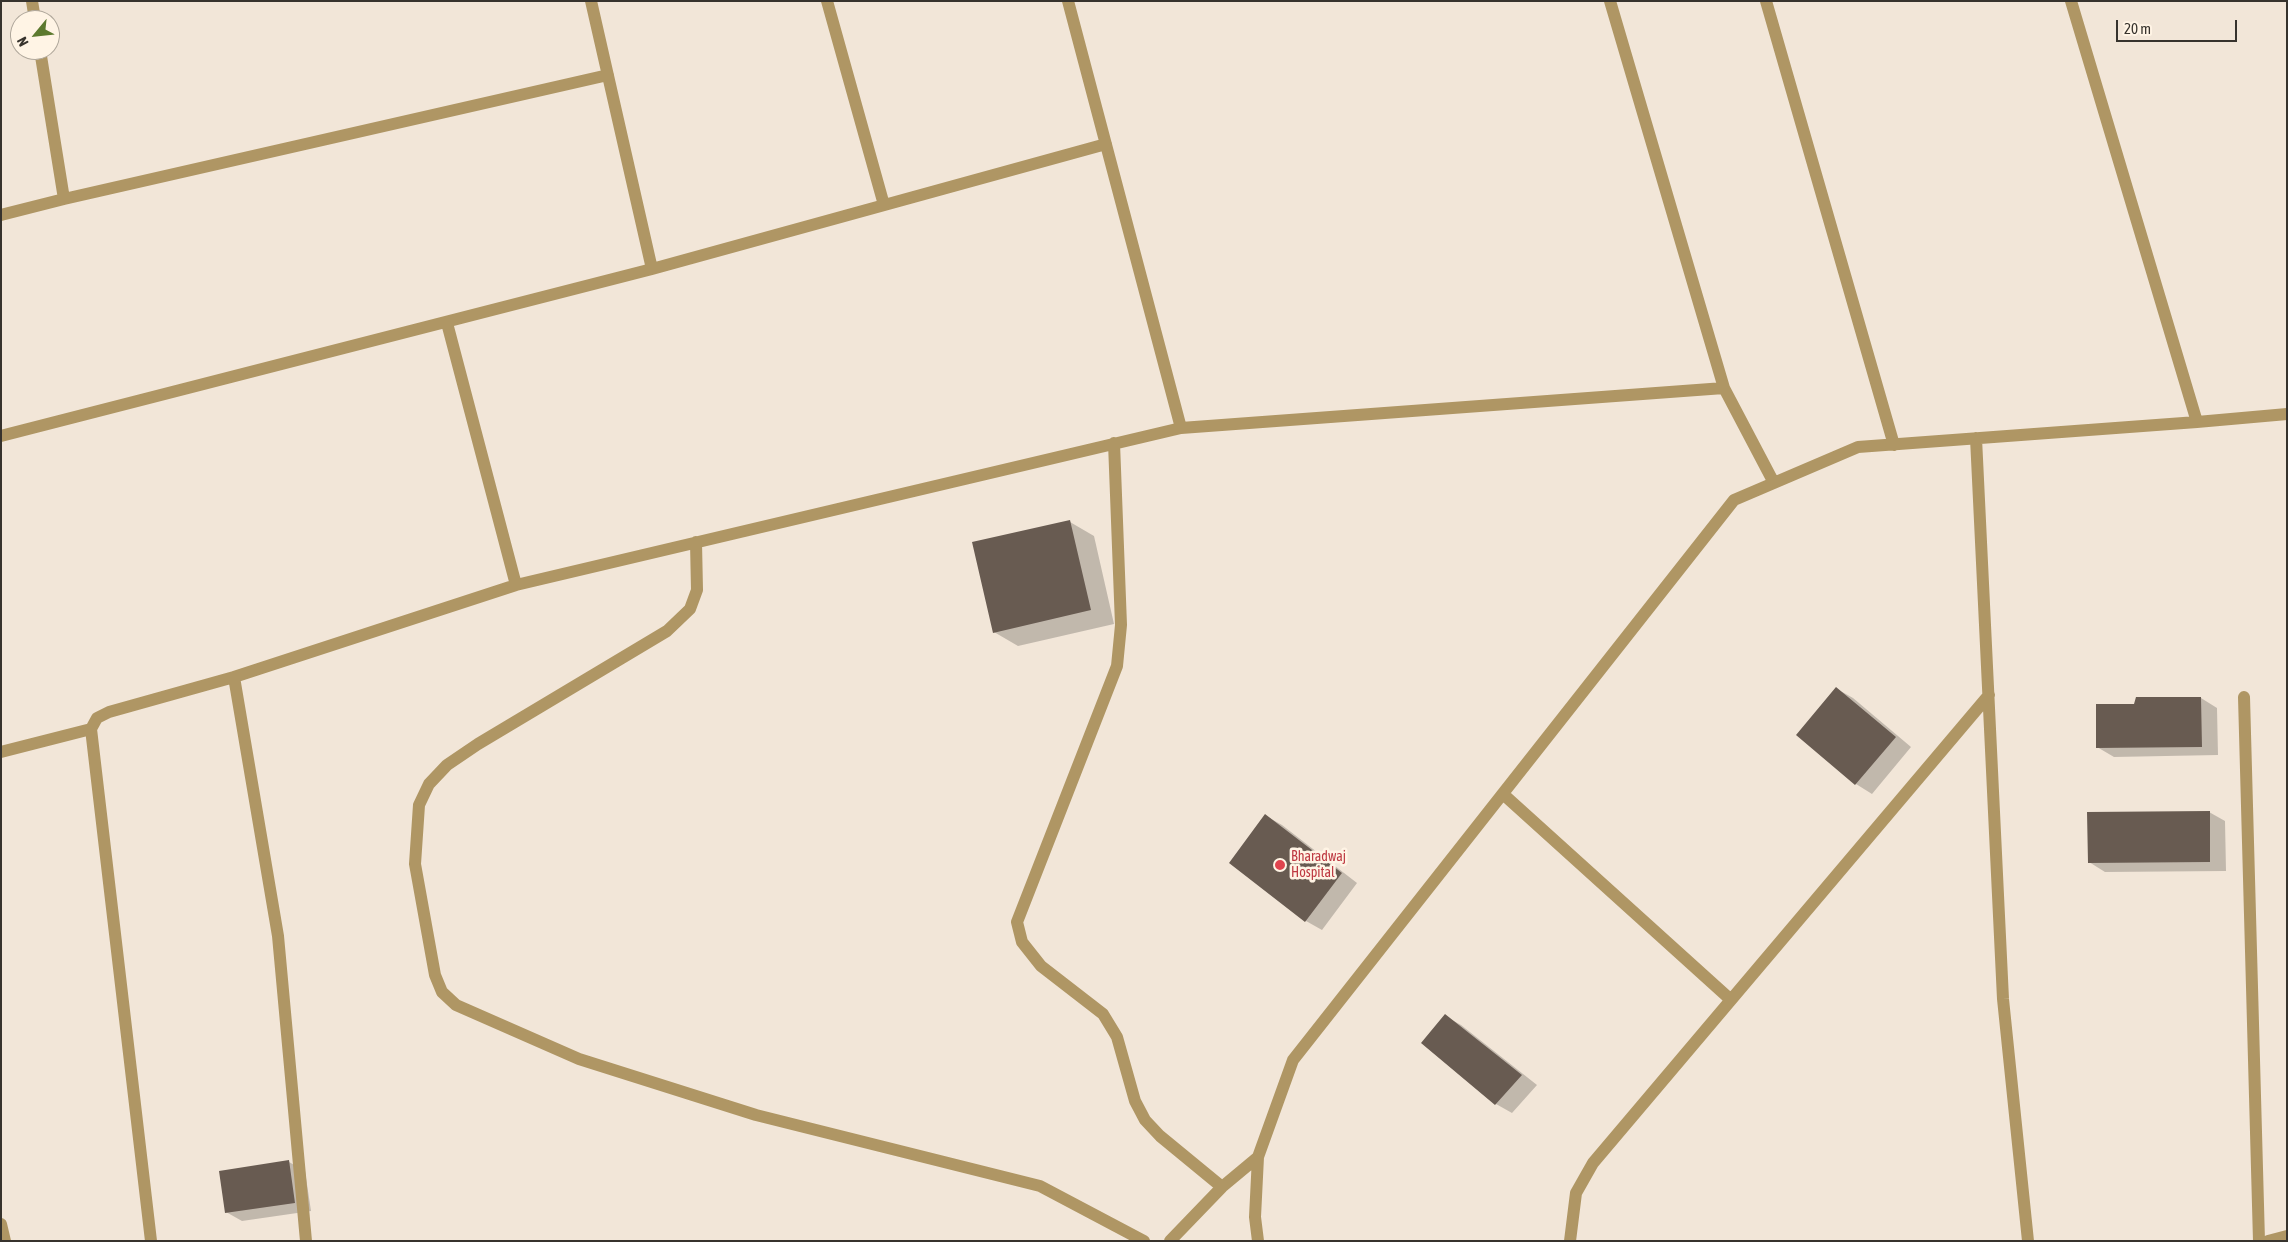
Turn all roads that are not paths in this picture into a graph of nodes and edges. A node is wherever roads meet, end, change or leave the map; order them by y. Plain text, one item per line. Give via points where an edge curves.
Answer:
1 (591, 1) edge
2 (827, 1) edge
3 (1068, 1) edge
4 (1610, 1) edge
5 (1766, 1) edge
6 (2071, 1) edge
7 (42, 60) edge
8 (608, 75) junction
9 (1106, 144) junction
10 (64, 199) junction
11 (884, 205) junction
12 (1, 215) edge
13 (652, 269) junction
14 (447, 323) junction
15 (1724, 388) junction
16 (2287, 414) edge
17 (2197, 422) junction
18 (1181, 428) junction
19 (1, 436) edge
20 (1976, 438) junction
21 (1114, 443) junction
22 (1894, 445) junction
23 (1774, 482) junction
24 (696, 542) junction
25 (516, 585) junction
26 (234, 677) junction
27 (1988, 695) junction
28 (2244, 697) dead end
29 (91, 728) junction
30 (1, 752) edge
31 (1502, 794) junction
32 (1731, 1000) junction
33 (1258, 1157) junction
34 (1222, 1187) junction
35 (1, 1224) edge
36 (2287, 1236) edge
37 (5, 1241) edge
38 (151, 1241) edge
39 (306, 1241) edge
40 (1144, 1241) edge
41 (1170, 1241) edge
42 (1258, 1241) edge
43 (1570, 1241) edge
44 (2028, 1241) edge
45 (2259, 1241) edge
46 (2268, 1241) edge

1 - 8 street
2 - 11 street
3 - 9 street
4 - 15 street
5 - 22 street
6 - 17 street
7 - 10 street
8 - 10 street
8 - 13 street
9 - 11 street
9 - 18 street
10 - 12 street
11 - 13 street
13 - 14 street
14 - 19 street
14 - 25 street
15 - 18 street
15 - 23 street
16 - 17 street
17 - 20 street
18 - 21 street
20 - 22 street
20 - 27 street
21 - 24 street
21 - 34 street via 1121,625 1117,666 1017,922 1022,942 1041,966 1104,1014 1117,1037 1135,1101 1145,1120
22 - 23 street via 1858,446
23 - 31 street via 1734,500
24 - 25 street
24 - 40 street via 697,590 690,609 667,631 478,744 447,765 429,784 419,804 415,864 435,975 442,992 456,1006 580,1059 756,1115 1040,1186
25 - 26 street
26 - 29 street via 109,712 98,718
26 - 39 street via 278,936
27 - 32 street
27 - 44 street via 2003,999
28 - 45 street
29 - 30 street
29 - 38 street
31 - 32 street
31 - 33 street via 1293,1060
32 - 43 street via 1593,1164 1576,1193
33 - 34 street
33 - 42 street via 1255,1216
34 - 41 street
35 - 37 street
36 - 46 street

